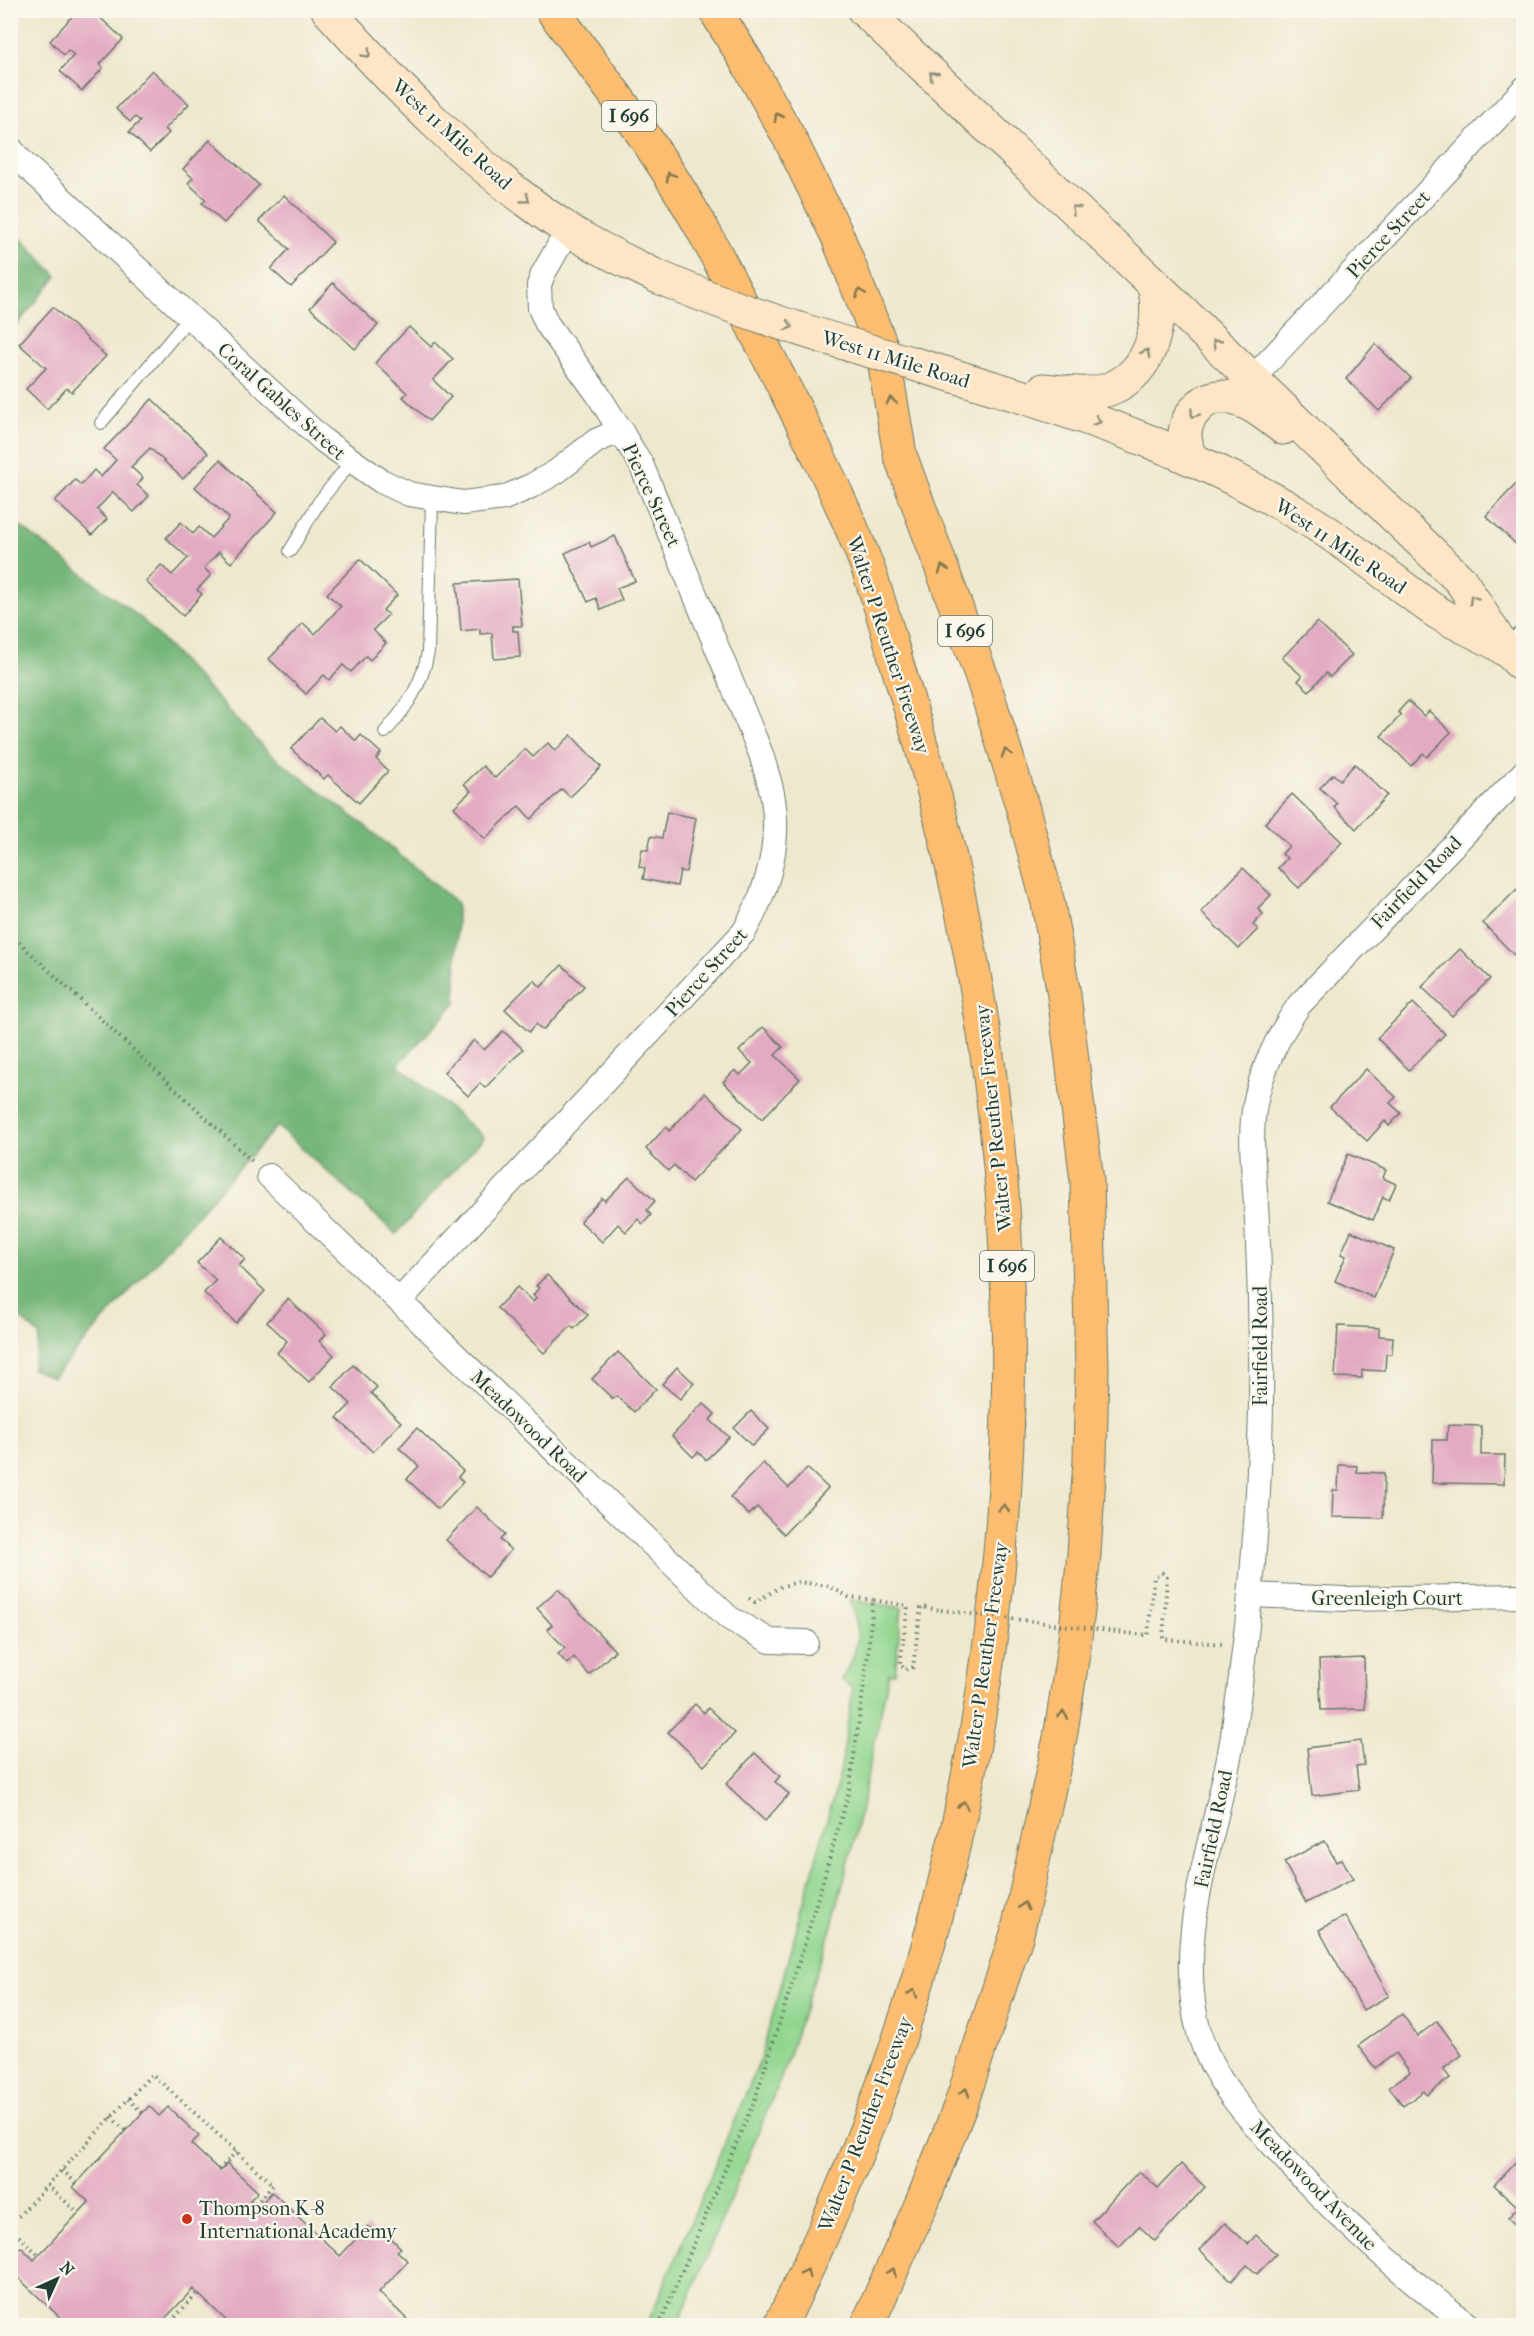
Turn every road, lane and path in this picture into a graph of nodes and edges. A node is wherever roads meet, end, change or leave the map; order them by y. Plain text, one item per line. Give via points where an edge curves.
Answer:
1 (328, 10) edge
2 (552, 10) edge
3 (715, 10) edge
4 (864, 10) edge
5 (1524, 89) edge
6 (10, 148) edge
7 (568, 230) junction
8 (1154, 284) junction
9 (189, 318) junction
10 (1253, 378) junction
11 (970, 381) junction
12 (101, 423) dead end
13 (621, 430) junction
14 (1189, 458) junction
15 (351, 462) junction
16 (432, 499) junction
17 (1380, 501) junction
18 (290, 551) dead end
19 (1515, 652) edge
20 (385, 732) dead end
21 (1524, 772) edge
22 (10, 934) edge
23 (269, 1176) joint
24 (399, 1301) junction
25 (1251, 1595) junction
26 (1524, 1596) edge
27 (749, 1598) dead end
28 (873, 1600) junction
29 (806, 1642) dead end
30 (1226, 1644) dead end
31 (1195, 2016) joint
32 (128, 2099) junction
33 (143, 2113) dead end
34 (111, 2117) junction
35 (126, 2131) dead end
36 (237, 2151) junction
37 (62, 2169) junction
38 (219, 2170) dead end
39 (76, 2183) dead end
40 (48, 2185) junction
41 (255, 2205) dead end
42 (78, 2213) dead end
43 (10, 2226) edge
44 (39, 2255) dead end
45 (197, 2293) dead end
46 (167, 2325) edge
47 (659, 2325) edge
48 (780, 2325) edge
49 (867, 2325) edge
50 (1470, 2325) edge

1 -> 7 main road, West 11 Mile Road via 459,146
48 -> 2 highway, Walter P Reuther Freeway / I 696 via 859,2151 892,2061 936,1916 964,1797 991,1642 1005,1491 1009,1315 998,1129 976,978 958,888 917,727 864,560 838,494 700,225 639,128
49 -> 3 highway, I 696 via 961,2104 1017,1934 1060,1738 1084,1554 1092,1368 1087,1181 1066,1007 1048,903 983,680 900,455 882,348 837,235 791,141
8 -> 4 main road, West 11 Mile Road
5 - 10 street, Pierce Street
6 - 9 street, Coral Gables Street
7 -> 11 main road, West 11 Mile Road, bridge via 716,302
7 - 13 street via 539,285 540,308 547,324
10 -> 8 main road, West 11 Mile Road
11 -> 8 main road via 1076,393 1112,388 1131,375 1151,346 1158,314
9 - 12 lane
9 - 15 street, Coral Gables Street
10 - 17 main road, West 11 Mile Road
11 -> 14 main road, West 11 Mile Road via 1088,417
13 - 16 street, Coral Gables Street via 596,441 556,472 504,498 463,503
13 - 24 street, Pierce Street via 662,513 761,754 773,799 776,840 770,875 744,933
17 -> 14 main road via 1262,412 1224,396 1208,400 1192,414 1185,434
14 - 19 main road, West 11 Mile Road via 1311,521 1434,610
15 - 16 street, Coral Gables Street via 399,490
15 - 18 lane via 319,502
16 - 20 lane via 426,662 417,690
19 -> 17 main road, West 11 Mile Road via 1461,581
21 - 25 street, Fairfield Road via 1299,1005 1281,1030 1260,1082 1252,1128 1261,1356
22 - 23 path
23 - 24 street, Meadowood Road
24 - 29 street, Meadowood Road via 729,1618 770,1641
25 - 26 street, Greenleigh Court via 1344,1599
25 - 31 street, Fairfield Road via 1232,1738 1192,1932
27 - 28 path via 755,1602 782,1586 799,1582 829,1586 849,1598
28 - 30 path, bridge via 908,1606 900,1664 905,1670 913,1667 921,1607 1148,1635 1154,1576 1162,1573 1167,1578 1163,1639
28 - 47 path via 849,1791 803,1949 755,2099
31 - 50 street, Meadowood Avenue via 1201,2040 1225,2088 1283,2157 1319,2196 1405,2275
32 - 33 path
32 - 34 path
32 - 36 path via 152,2074
34 - 35 path
34 - 37 path
36 - 38 path
36 - 41 path via 273,2185
37 - 39 path
37 - 40 path
40 - 42 path
40 - 43 path
43 - 44 path
45 - 46 path

